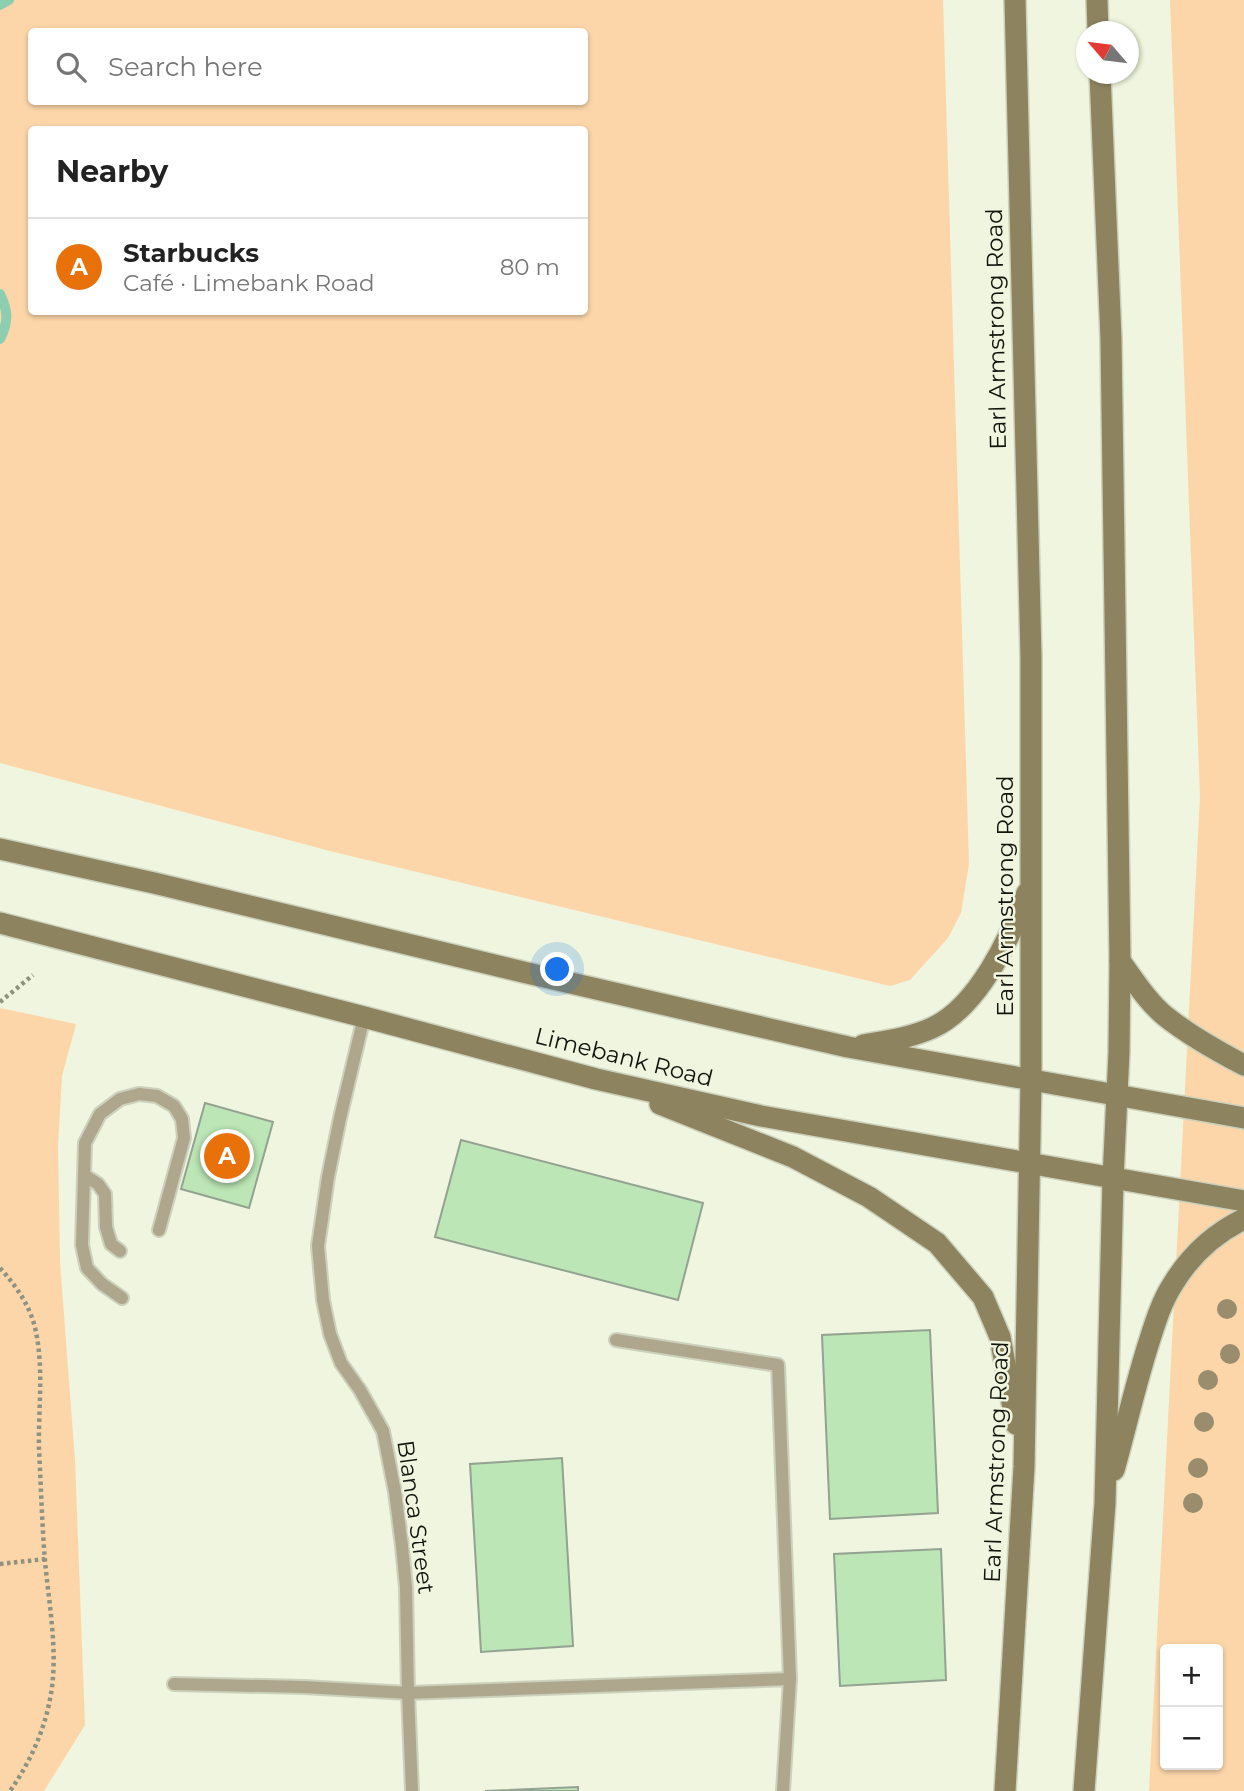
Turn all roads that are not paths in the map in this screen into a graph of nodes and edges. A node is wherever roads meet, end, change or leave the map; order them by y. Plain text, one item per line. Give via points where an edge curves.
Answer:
1 (1015, 0) edge
2 (1097, 0) edge
3 (1098, 21) edge
4 (1100, 84) edge
5 (0, 849) edge
6 (1032, 881) junction
7 (0, 923) edge
8 (1120, 961) junction
9 (364, 1017) junction
10 (848, 1047) junction
11 (1244, 1065) edge
12 (596, 1079) junction
13 (1031, 1081) junction
14 (1116, 1096) junction
15 (1244, 1118) edge
16 (1029, 1164) junction
17 (84, 1175) junction
18 (1113, 1179) junction
19 (1244, 1202) edge
20 (1244, 1219) edge
21 (159, 1230) dead end
22 (120, 1251) dead end
23 (122, 1298) dead end
24 (616, 1340) dead end
25 (1024, 1467) junction
26 (1105, 1503) junction
27 (790, 1679) junction
28 (174, 1684) dead end
29 (408, 1693) junction
30 (412, 1791) edge
31 (783, 1791) edge
32 (1005, 1791) edge
33 (1084, 1791) edge

1 - 6 main road, Earl Armstrong Road
2 - 3 main road
4 - 8 main road via 1111,339
5 - 10 main road
6 - 10 main road via 1003,949 962,1007 934,1027 909,1037
6 - 13 main road, Earl Armstrong Road
7 - 9 main road, Limebank Road
8 - 11 main road via 1164,1014
8 - 14 main road
9 - 12 main road, Limebank Road
9 - 29 lane, Blanca Street via 328,1177 318,1246 330,1334 341,1363 383,1431 402,1546
10 - 13 main road
12 - 16 main road, Limebank Road via 761,1116
12 - 25 main road via 793,1157 869,1197 937,1243 983,1297 1000,1336
13 - 14 main road
13 - 16 main road, Earl Armstrong Road
14 - 15 main road
14 - 18 main road
16 - 18 main road, Limebank Road
16 - 25 main road, Earl Armstrong Road
17 - 21 lane via 85,1143 100,1114 120,1099 139,1094 157,1096 174,1106 182,1119 184,1138
17 - 22 lane via 105,1194 106,1227 111,1244
17 - 23 lane via 82,1245 87,1268
18 - 19 main road, Limebank Road
18 - 26 main road
20 - 26 main road via 1203,1245 1164,1302 1144,1356
24 - 27 lane via 778,1365
25 - 32 main road, Earl Armstrong Road
26 - 33 main road
27 - 29 lane
27 - 31 lane
28 - 29 lane
29 - 30 lane, Blanca Street

